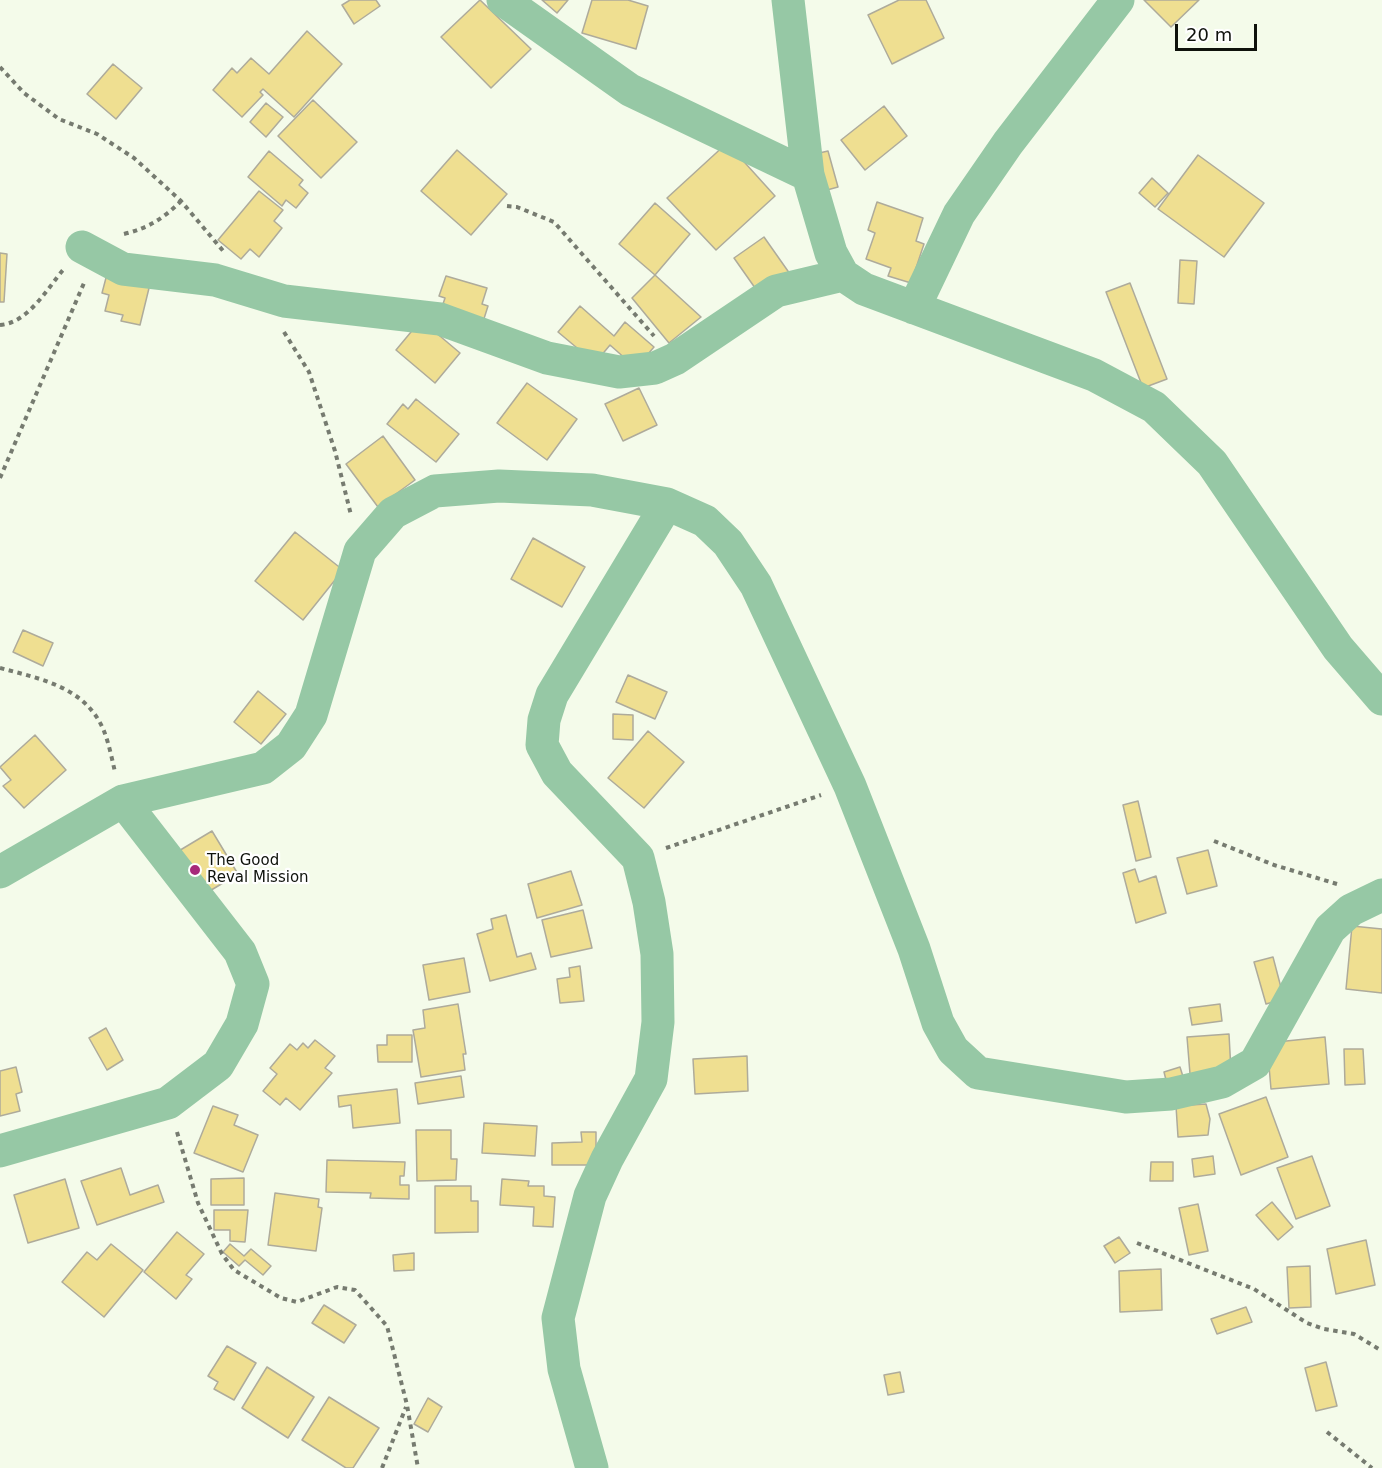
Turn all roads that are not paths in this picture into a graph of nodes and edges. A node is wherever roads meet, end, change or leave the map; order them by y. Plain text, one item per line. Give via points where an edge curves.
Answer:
1 (503, 0) edge
2 (788, 0) edge
3 (1118, 0) edge
4 (808, 175) junction
5 (89, 251) road end
6 (843, 275) junction
7 (914, 308) junction
8 (667, 504) junction
9 (1382, 699) edge
10 (123, 801) junction
11 (0, 872) edge
12 (1380, 895) edge
13 (0, 1151) edge
14 (592, 1468) edge

1 - 4 street via 630,90
2 - 4 street
3 - 7 street via 1008,143 959,214
4 - 6 street via 831,253
5 - 6 street via 123,270 215,280 284,301 440,319 547,358 619,372 655,368 675,359 776,291
6 - 7 street via 864,289
7 - 9 street via 1094,375 1154,407 1212,463 1338,648
8 - 10 street via 592,490 499,486 435,491 393,513 360,551 311,715 291,746 263,768
8 - 12 street via 705,521 728,543 756,585 850,786 914,949 938,1023 953,1050 978,1073 1126,1097 1171,1094 1222,1082 1255,1063 1330,929 1351,910
8 - 14 street via 552,695 542,745 556,773 638,858 657,954 658,1022 651,1078 590,1196 558,1318 564,1369
10 - 11 street
10 - 13 street via 240,952 253,984 242,1024 218,1065 168,1102

